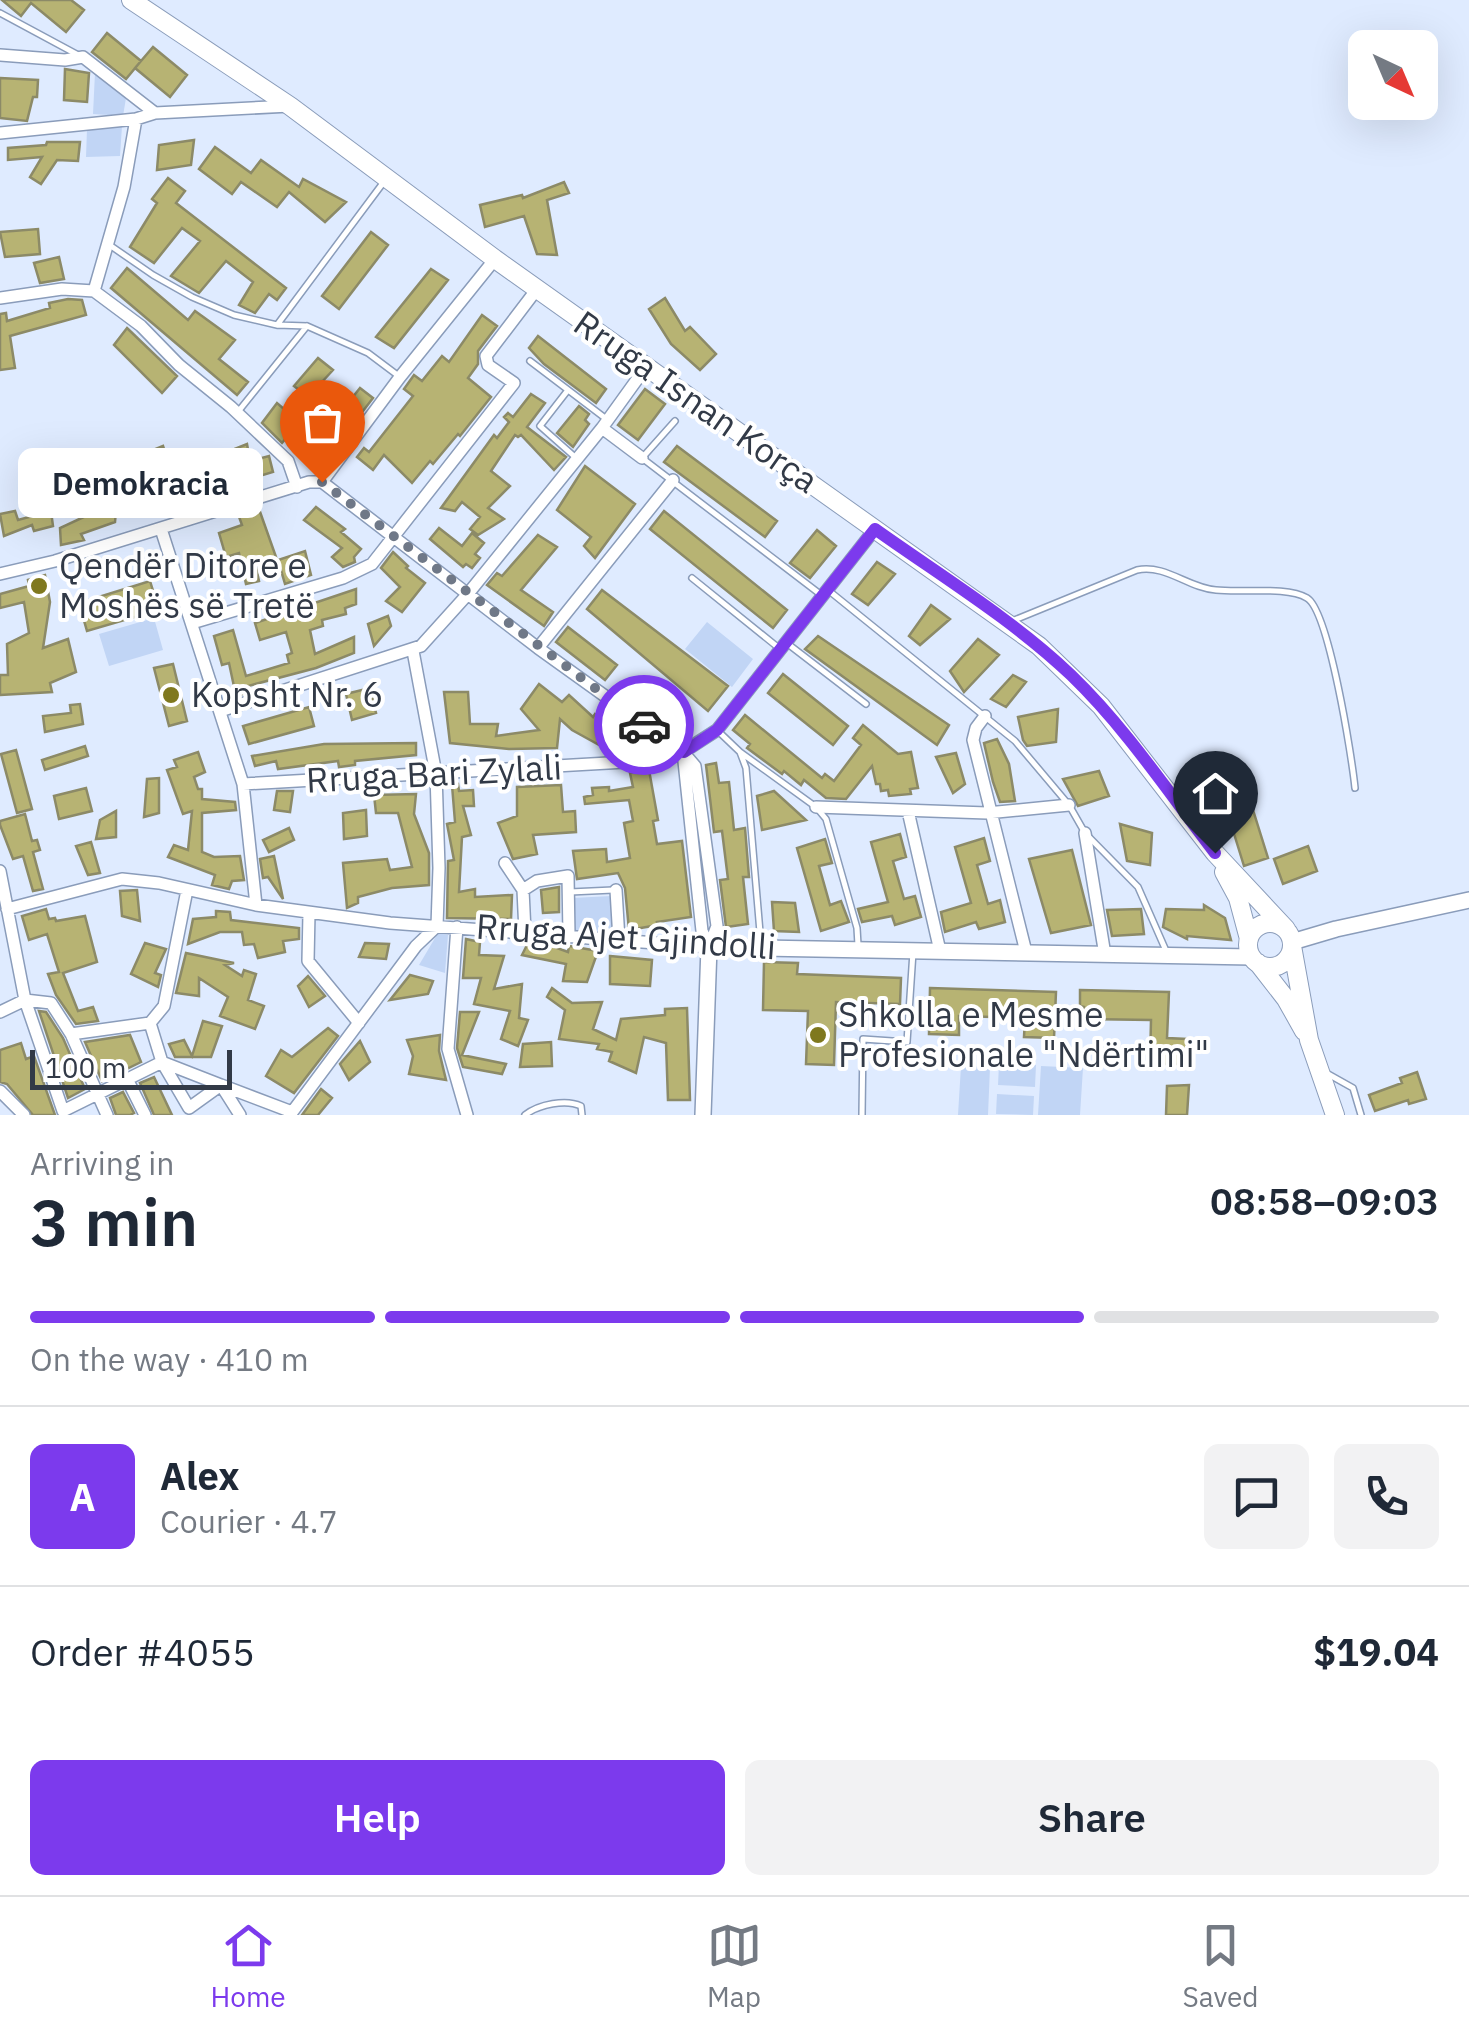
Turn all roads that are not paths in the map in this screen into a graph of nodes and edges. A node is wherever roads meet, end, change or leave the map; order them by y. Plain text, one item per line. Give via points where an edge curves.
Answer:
1 (130, 0) edge
2 (0, 13) edge
3 (0, 56) edge
4 (83, 57) junction
5 (290, 106) junction
6 (155, 113) junction
7 (136, 119) junction
8 (0, 133) edge
9 (387, 178) junction
10 (108, 244) junction
11 (495, 259) junction
12 (537, 289) junction
13 (94, 291) junction
14 (0, 298) edge
15 (277, 325) junction
16 (308, 326) junction
17 (530, 360) dead end
18 (646, 367) junction
19 (400, 377) junction
20 (568, 390) junction
21 (238, 413) junction
22 (675, 421) dead end
23 (605, 424) junction
24 (577, 458) junction
25 (642, 458) junction
26 (673, 480) junction
27 (322, 482) junction
28 (298, 487) junction
29 (161, 529) junction
30 (875, 529) junction
31 (394, 537) junction
32 (0, 574) edge
33 (692, 578) dead end
34 (825, 593) junction
35 (467, 594) junction
36 (1009, 622) junction
37 (192, 623) junction
38 (782, 645) junction
39 (538, 648) junction
40 (412, 651) junction
41 (866, 704) dead end
42 (220, 711) junction
43 (985, 716) junction
44 (717, 730) junction
45 (684, 752) junction
46 (740, 752) junction
47 (436, 774) junction
48 (243, 784) junction
49 (1354, 788) dead end
50 (1070, 805) junction
51 (816, 808) junction
52 (908, 811) junction
53 (992, 813) junction
54 (1085, 834) junction
55 (1215, 853) junction
56 (505, 863) dead end
57 (0, 871) edge
58 (187, 890) junction
59 (523, 890) junction
60 (616, 890) joint
61 (568, 892) junction
62 (1469, 900) edge
63 (256, 905) junction
64 (7, 909) junction
65 (309, 913) junction
66 (437, 926) junction
67 (457, 926) junction
68 (525, 932) junction
69 (570, 936) junction
70 (1290, 939) junction
71 (619, 940) junction
72 (708, 947) junction
73 (762, 947) junction
74 (858, 948) junction
75 (914, 948) junction
76 (940, 951) junction
77 (1026, 952) junction
78 (1253, 953) junction
79 (1104, 954) junction
80 (1168, 956) junction
81 (26, 1000) junction
82 (0, 1012) edge
83 (150, 1023) junction
84 (359, 1023) junction
85 (71, 1034) junction
86 (1309, 1040) junction
87 (162, 1062) junction
88 (1319, 1069) junction
89 (128, 1079) junction
90 (221, 1085) junction
91 (0, 1091) edge
92 (98, 1094) junction
93 (191, 1112) edge
94 (64, 1113) edge
95 (142, 1114) edge
96 (291, 1114) edge
97 (24, 1115) edge
98 (107, 1115) edge
99 (176, 1115) edge
100 (240, 1115) edge
101 (467, 1115) edge
102 (525, 1115) edge
103 (582, 1115) edge
104 (703, 1115) edge
105 (862, 1115) edge
106 (1335, 1115) edge
107 (1361, 1115) edge

1 - 5 main road, Rruga Isnan Korça
2 - 4 lane
3 - 4 street
4 - 6 street
5 - 6 street
5 - 9 main road, Rruga Isnan Korça
6 - 7 street
7 - 8 street
7 - 10 street
9 - 11 main road, Rruga Isnan Korça
9 - 15 lane
10 - 13 street
10 - 15 lane via 192,297
11 - 12 main road, Rruga Isnan Korça
11 - 19 street
12 - 18 main road, Rruga Isnan Korça
12 - 31 street via 486,356 488,365 514,382
13 - 14 street
13 - 21 street
15 - 16 lane
16 - 19 lane via 368,352
16 - 21 lane
17 - 20 lane
18 - 23 street
18 - 30 main road, Rruga Isnan Korça
19 - 27 street
20 - 23 lane
20 - 24 lane via 540,426
21 - 28 street via 288,460
22 - 25 lane
23 - 24 street
23 - 25 street
24 - 35 street
25 - 26 lane
26 - 34 lane
26 - 39 street
27 - 28 street
27 - 31 street
28 - 29 street
29 - 32 street
29 - 37 street
30 - 34 street
30 - 36 main road, Rruga Isnan Korça
31 - 35 street
31 - 37 street via 362,571
33 - 38 lane
34 - 38 street
34 - 43 lane
35 - 39 street
35 - 40 street
36 - 49 lane via 1152,567 1213,590 1312,600 1325,627
36 - 55 main road, Rruga Isnan Korça via 1101,706
37 - 42 street
38 - 41 lane
38 - 44 street
39 - 45 street
40 - 42 street
40 - 47 street
42 - 48 street
43 - 50 lane
43 - 53 street via 973,740
44 - 45 street
44 - 46 lane
45 - 47 street, Rruga Bari Zylali via 643,761
45 - 72 street
46 - 51 lane
46 - 73 lane
47 - 48 street, Rruga Bari Zylali
47 - 66 street
48 - 63 street
50 - 53 street
50 - 54 lane
51 - 52 street
51 - 74 lane via 830,827
52 - 53 street
52 - 76 street
53 - 77 street
54 - 79 street
54 - 80 lane via 1138,887
55 - 70 main road, Rruga Isnan Korça
55 - 78 main road, Rruga Isnan Korça via 1238,898
56 - 59 street
57 - 64 street
58 - 63 street, Rruga Ajet Gjindolli
58 - 64 street, Rruga Ajet Gjindolli via 122,879
58 - 83 street via 164,1006
59 - 61 street via 568,876
59 - 68 street
60 - 61 lane
60 - 71 street
61 - 69 street
62 - 70 street
63 - 65 street, Rruga Ajet Gjindolli
64 - 81 street
65 - 66 street, Rruga Ajet Gjindolli
65 - 84 street via 308,961
66 - 67 street, Rruga Ajet Gjindolli
66 - 84 street
67 - 68 street, Rruga Ajet Gjindolli
67 - 101 street via 448,1049
68 - 69 street, Rruga Ajet Gjindolli
69 - 71 street, Rruga Ajet Gjindolli
70 - 78 main road via 1280,964 1267,966
70 - 78 main road via 1279,924 1265,924 1254,931
70 - 86 main road
71 - 72 street, Rruga Ajet Gjindolli
72 - 73 street, Rruga Ajet Gjindolli
72 - 104 street
73 - 74 street, Rruga Ajet Gjindolli
74 - 75 street, Rruga Ajet Gjindolli
75 - 76 street, Rruga Ajet Gjindolli
75 - 105 lane via 907,1042 864,1039
76 - 77 street, Rruga Ajet Gjindolli
77 - 79 street, Rruga Ajet Gjindolli
78 - 80 street, Rruga Ajet Gjindolli
78 - 86 main road, Rruga Isnan Korça
79 - 80 street, Rruga Ajet Gjindolli
81 - 82 street
81 - 85 street via 52,1003
81 - 94 street
83 - 85 street
83 - 87 street
84 - 96 street
85 - 92 street
86 - 88 main road
87 - 89 street
87 - 90 street
87 - 93 street
88 - 106 main road
88 - 107 lane via 1353,1088
89 - 92 street
89 - 95 street
90 - 93 street
90 - 96 street
90 - 100 street
91 - 97 street
92 - 94 street
92 - 98 street
93 - 99 street
102 - 103 lane via 574,1103

